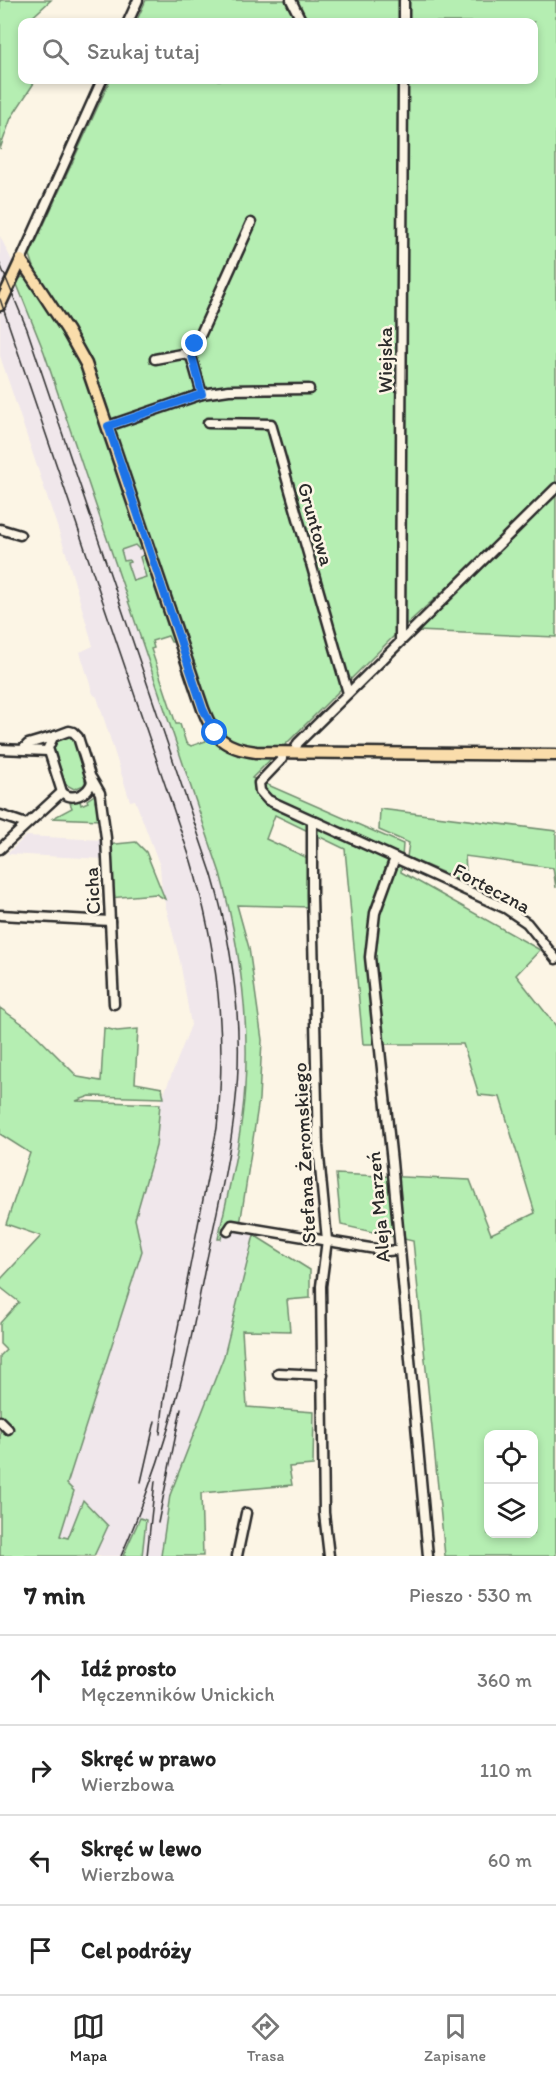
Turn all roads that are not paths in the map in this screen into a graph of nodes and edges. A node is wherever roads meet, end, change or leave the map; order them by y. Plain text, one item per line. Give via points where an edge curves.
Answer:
1 (138, 0) edge
2 (291, 0) edge
3 (404, 1) edge
4 (130, 18) edge
5 (300, 18) edge
6 (404, 18) edge
7 (100, 84) edge
8 (404, 84) edge
9 (251, 223) dead end
10 (21, 260) junction
11 (0, 305) edge
12 (192, 356) junction
13 (155, 359) dead end
14 (309, 389) dead end
15 (202, 394) junction
16 (208, 423) dead end
17 (108, 426) junction
18 (556, 488) edge
19 (0, 529) edge
20 (20, 535) dead end
21 (400, 641) junction
22 (348, 693) junction
23 (56, 735) junction
24 (0, 749) edge
25 (23, 749) junction
26 (48, 751) junction
27 (285, 752) junction
28 (556, 755) edge
29 (92, 780) junction
30 (62, 792) junction
31 (0, 815) edge
32 (312, 820) junction
33 (26, 824) junction
34 (0, 849) edge
35 (398, 859) junction
36 (0, 915) edge
37 (110, 921) junction
38 (556, 959) edge
39 (114, 1004) dead end
40 (228, 1231) dead end
41 (327, 1240) junction
42 (398, 1250) junction
43 (278, 1373) dead end
44 (323, 1375) junction
45 (0, 1421) edge
46 (8, 1429) dead end
47 (246, 1513) dead end
48 (237, 1556) edge
49 (329, 1556) edge
50 (428, 1556) edge

1 - 4 street
2 - 5 street
3 - 6 street
7 - 10 street
8 - 21 street, Wiejska
9 - 12 street
10 - 11 main road
10 - 17 main road via 82,357
12 - 13 street
12 - 15 street
14 - 15 street
15 - 17 street
16 - 22 street, Gruntowa via 271,424
17 - 27 main road via 208,723 221,740 236,749
18 - 21 street
19 - 20 street
21 - 22 street
22 - 27 street
23 - 25 street
23 - 26 street
23 - 29 street, Cicha via 69,731 77,735
24 - 25 street
25 - 26 street
26 - 30 street
27 - 28 main road
27 - 32 street, Forteczna via 259,783 260,791 268,800
29 - 30 street via 84,793 70,797
29 - 37 street, Cicha via 100,794 104,822
30 - 33 street
31 - 33 street
32 - 35 street, Forteczna
32 - 41 street, Stefana Żeromskiego via 318,1146
33 - 34 street
35 - 38 street, Forteczna via 505,908 527,923
35 - 42 street, Aleja Marzeń via 375,913 370,957
36 - 37 street
37 - 39 street, Cicha
40 - 41 street via 232,1225
41 - 42 street
41 - 44 street, Stefana Żeromskiego via 321,1286
42 - 50 street, Aleja Marzeń
43 - 44 street
44 - 49 street, Stefana Żeromskiego via 324,1513
45 - 46 street
47 - 48 street

